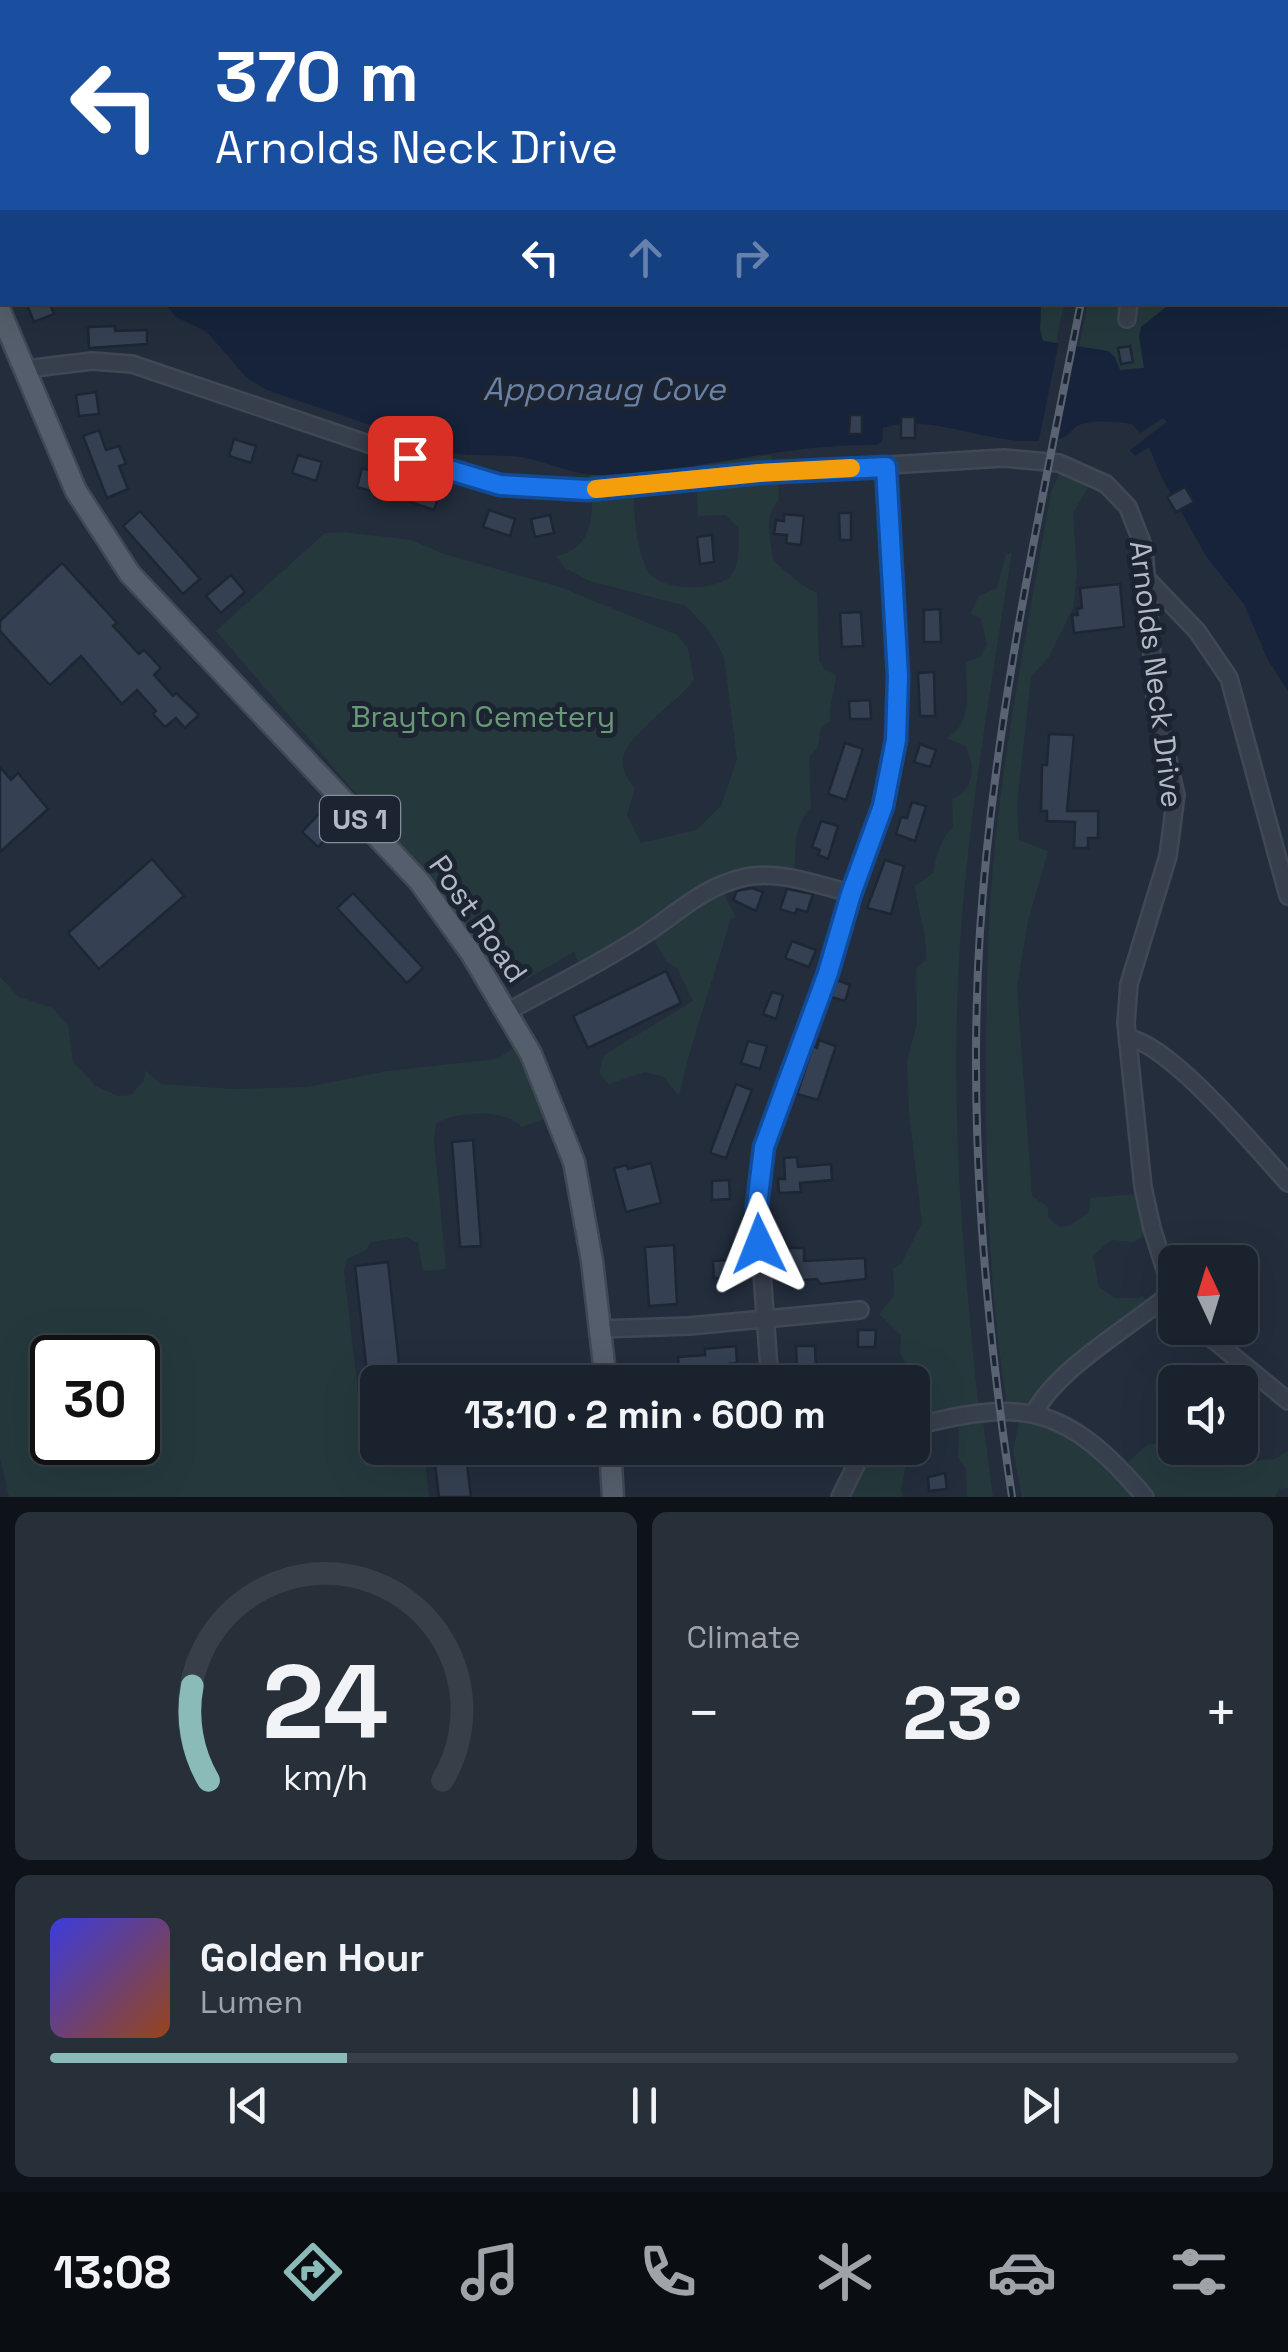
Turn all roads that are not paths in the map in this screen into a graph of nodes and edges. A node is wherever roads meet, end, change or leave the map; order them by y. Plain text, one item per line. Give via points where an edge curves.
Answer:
1 (0, 311) edge
2 (26, 369) junction
3 (886, 467) junction
4 (1146, 578) junction
5 (851, 894) junction
6 (1288, 896) edge
7 (506, 1012) junction
8 (1129, 1038) junction
9 (1288, 1183) edge
10 (1159, 1245) edge
11 (1158, 1308) edge
12 (860, 1310) dead end
13 (764, 1321) junction
14 (600, 1329) junction
15 (1221, 1345) edge
16 (604, 1365) edge
17 (768, 1365) edge
18 (1288, 1400) edge
19 (1034, 1413) junction
20 (930, 1422) edge
21 (611, 1465) edge
22 (853, 1465) edge
23 (613, 1497) edge
24 (840, 1497) edge
25 (1145, 1497) edge

1 - 2 main road, Post Road / US 1
2 - 3 street, Arnolds Neck Drive via 132,364 457,474 518,487 587,490
2 - 7 main road, Post Road / US 1 via 76,491 130,574 419,881
3 - 4 street, Arnolds Neck Drive via 1015,458 1074,468 1106,484 1128,507 1144,548
3 - 5 street via 896,740 883,806
4 - 6 street via 1197,630 1229,678
4 - 8 street, Arnolds Neck Drive via 1156,709 1175,809 1168,856 1129,984
5 - 7 street via 780,876 746,877 709,890 633,942
5 - 13 street via 764,1147 757,1205
7 - 14 main road, Post Road / US 1 via 531,1054 574,1162
8 - 9 street via 1168,1060
8 - 10 street, Arnolds Neck Drive via 1143,1186
11 - 19 street via 1074,1368
12 - 13 street
13 - 14 street
13 - 17 street
14 - 16 main road, Post Road / US 1
15 - 18 street
19 - 20 street via 980,1412
19 - 25 street via 1090,1443
21 - 23 main road
22 - 24 street

